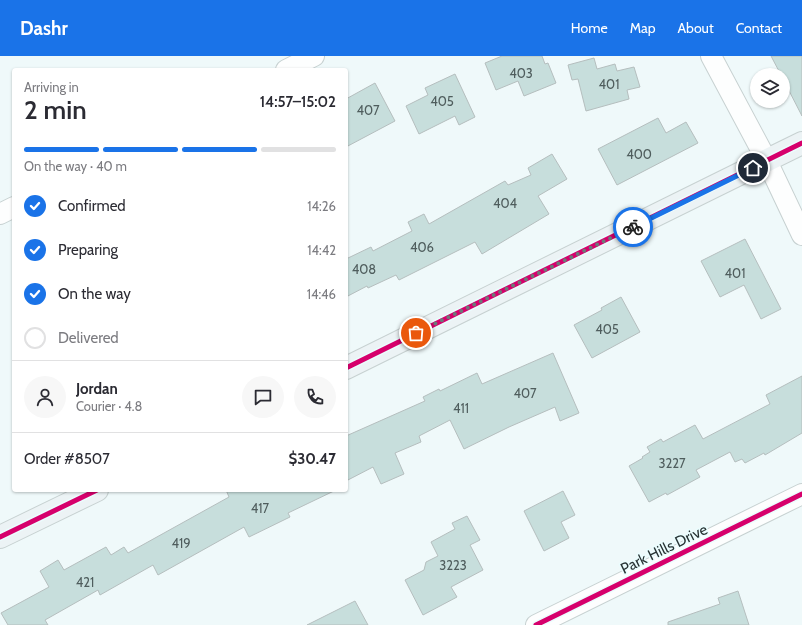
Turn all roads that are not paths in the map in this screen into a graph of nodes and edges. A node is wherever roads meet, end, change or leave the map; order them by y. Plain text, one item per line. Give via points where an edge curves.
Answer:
1 (314, 56) edge
2 (711, 56) edge
3 (290, 68) edge
4 (802, 143) edge
5 (767, 161) junction
6 (12, 208) edge
7 (0, 214) edge
8 (802, 235) edge
9 (348, 367) edge
10 (93, 492) edge
11 (802, 494) edge
12 (0, 537) edge
13 (536, 625) edge

1 - 3 street
2 - 5 street
4 - 5 street
5 - 8 street
5 - 9 street
6 - 7 street
10 - 12 street
11 - 13 street, Park Hills Drive

